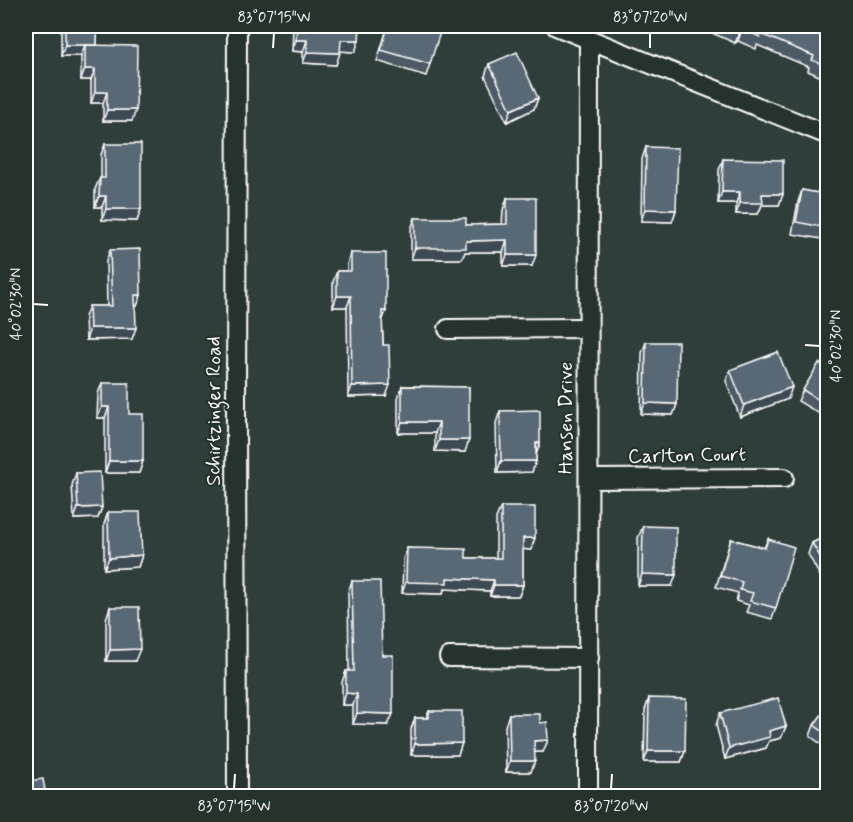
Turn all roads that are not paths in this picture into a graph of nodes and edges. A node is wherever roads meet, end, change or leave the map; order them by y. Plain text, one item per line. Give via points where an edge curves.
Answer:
1 (237, 26) edge
2 (556, 26) edge
3 (589, 39) junction
4 (828, 135) edge
5 (588, 328) junction
6 (448, 329) dead end
7 (784, 478) dead end
8 (589, 479) junction
9 (449, 657) dead end
10 (589, 658) junction
11 (237, 796) edge
12 (588, 796) edge

1 - 11 street, Schirtzinger Road
2 - 3 street
3 - 4 street
3 - 5 street, Hansen Drive
5 - 6 street
5 - 8 street, Hansen Drive
7 - 8 street, Carlton Court
8 - 10 street, Hansen Drive
9 - 10 street
10 - 12 street, Hansen Drive

